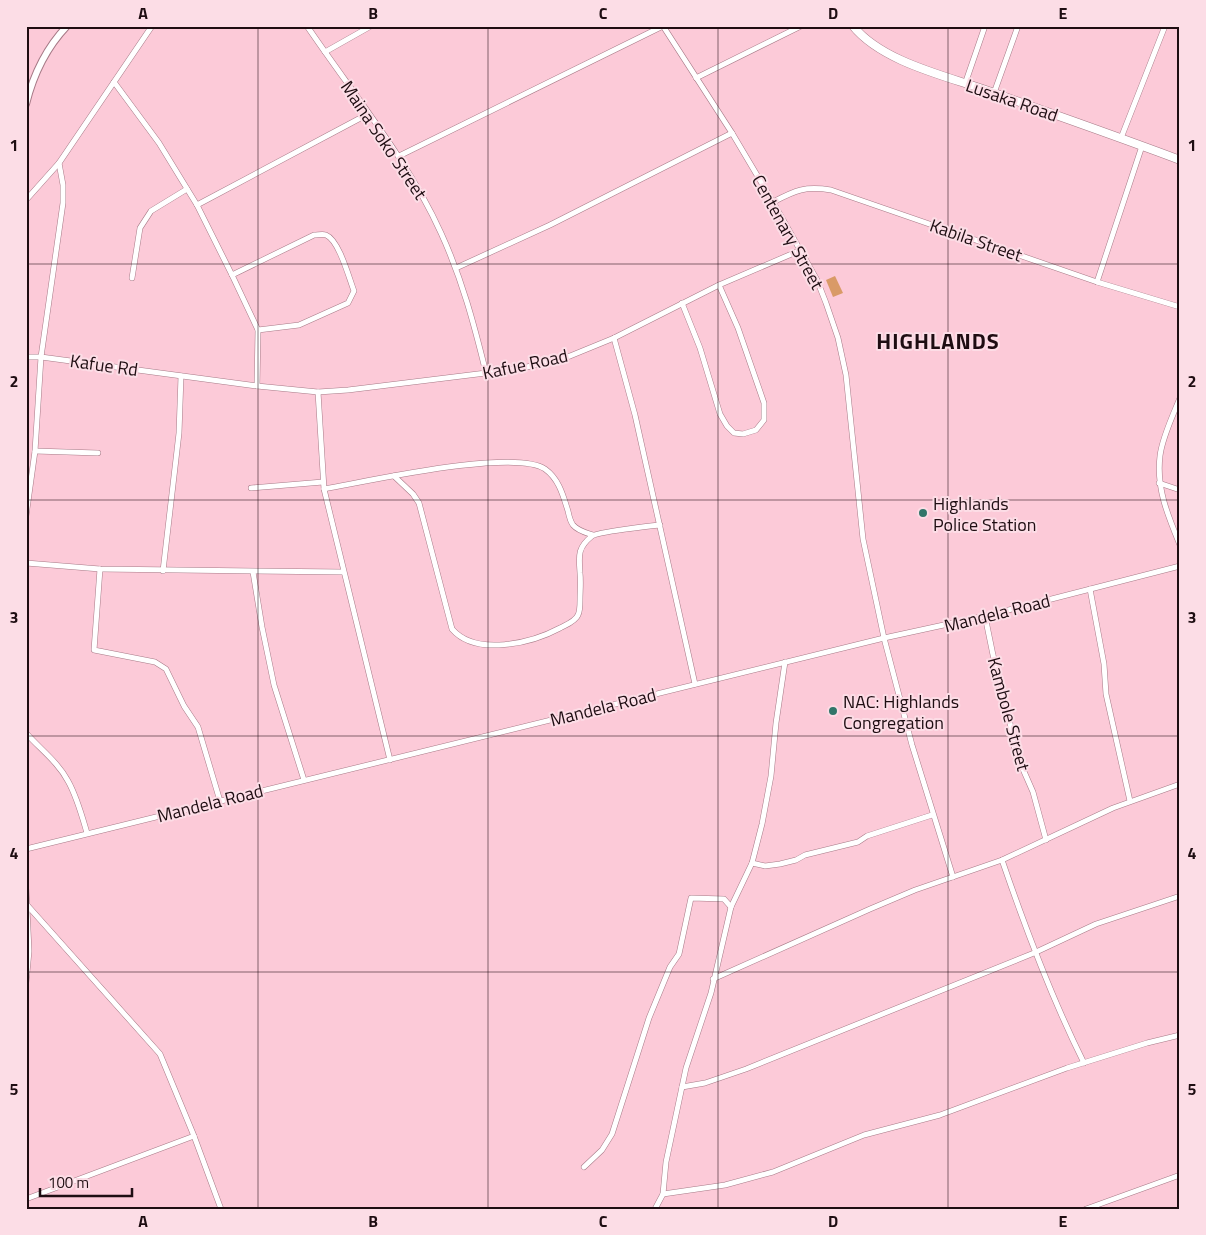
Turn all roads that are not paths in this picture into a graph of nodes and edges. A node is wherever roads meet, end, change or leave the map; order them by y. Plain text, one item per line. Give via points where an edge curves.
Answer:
1 (67, 26) edge
2 (152, 26) edge
3 (307, 26) edge
4 (371, 26) edge
5 (663, 26) edge
6 (801, 26) edge
7 (853, 26) edge
8 (985, 26) edge
9 (1018, 26) edge
10 (1165, 26) edge
11 (325, 52) junction
12 (696, 78) junction
13 (114, 82) junction
14 (965, 84) junction
15 (994, 93) junction
16 (26, 104) edge
17 (368, 114) junction
18 (732, 133) junction
19 (1121, 138) junction
20 (1142, 146) junction
21 (399, 156) junction
22 (1180, 160) edge
23 (59, 163) junction
24 (188, 190) junction
25 (26, 200) edge
26 (773, 202) junction
27 (197, 205) junction
28 (801, 250) junction
29 (456, 268) junction
30 (232, 275) junction
31 (132, 278) dead end
32 (1097, 282) junction
33 (720, 285) junction
34 (682, 303) junction
35 (1180, 307) edge
36 (258, 330) junction
37 (614, 338) junction
38 (41, 356) junction
39 (26, 357) edge
40 (486, 373) junction
41 (181, 376) junction
42 (257, 386) junction
43 (318, 392) junction
44 (1180, 398) edge
45 (35, 451) junction
46 (98, 453) dead end
47 (394, 476) junction
48 (323, 482) junction
49 (1159, 483) junction
50 (251, 488) dead end
51 (324, 489) junction
52 (1180, 490) edge
53 (26, 516) edge
54 (660, 524) junction
55 (594, 535) junction
56 (1180, 545) edge
57 (26, 562) edge
58 (1180, 566) edge
59 (100, 569) junction
60 (163, 571) junction
61 (254, 572) junction
62 (343, 572) junction
63 (1090, 589) junction
64 (984, 616) junction
65 (884, 638) junction
66 (785, 662) junction
67 (695, 684) junction
68 (26, 733) edge
69 (390, 760) junction
70 (304, 780) junction
71 (1180, 784) edge
72 (220, 801) junction
73 (1130, 801) junction
74 (932, 815) junction
75 (87, 833) junction
76 (1046, 840) junction
77 (26, 849) edge
78 (1002, 860) junction
79 (752, 863) junction
80 (953, 877) junction
81 (26, 888) edge
82 (1180, 896) edge
83 (27, 905) edge
84 (731, 907) junction
85 (1034, 953) junction
86 (713, 979) junction
87 (26, 983) edge
88 (1180, 1035) edge
89 (1084, 1063) junction
90 (682, 1088) junction
91 (194, 1136) junction
92 (584, 1167) dead end
93 (1180, 1175) edge
94 (663, 1194) junction
95 (26, 1199) edge
96 (221, 1209) edge
97 (656, 1209) edge
98 (1086, 1209) edge

1 - 16 street via 50,47 30,86
2 - 13 street
3 - 11 street, Maina Soko Street
4 - 11 street
5 - 12 street, Centenary Street
5 - 21 street
6 - 12 street
7 - 14 highway, Lusaka Road via 882,51
8 - 14 street
9 - 15 street
10 - 19 street
11 - 17 street, Maina Soko Street
12 - 18 street, Centenary Street
13 - 23 street
13 - 24 street via 159,143
14 - 15 highway, Lusaka Road
15 - 19 highway, Lusaka Road
17 - 21 street, Maina Soko Street
17 - 27 street
18 - 26 street, Centenary Street
18 - 29 street via 558,221
19 - 20 highway, Lusaka Road
20 - 22 highway, Lusaka Road
20 - 32 street
21 - 29 street, Maina Soko Street via 428,207
23 - 25 street
23 - 38 street via 63,203
24 - 27 street
24 - 31 street via 152,211 140,228
26 - 28 street, Centenary Street
26 - 32 street, Kabila Street via 801,188 830,190
27 - 30 street
28 - 33 street, Kafue Road
28 - 65 street, Centenary Street via 818,280 838,338 846,375 863,539
29 - 40 street, Maina Soko Street via 473,318
30 - 36 street
30 - 36 street via 314,234 332,239 338,248 354,291 348,303 299,326
32 - 35 street, Kabila Street
33 - 34 street, Kafue Road
33 - 34 street via 764,403 764,420 756,430 734,433 720,414
34 - 37 street, Kafue Road
36 - 42 street
37 - 40 street, Kafue Road via 555,361
37 - 54 street via 629,388
38 - 39 street, Kafue Rd
38 - 41 street, Kafue Rd
38 - 45 street
40 - 43 street, Kafue Road
41 - 42 street, Kafue Rd
41 - 60 street via 179,433
42 - 43 street, Kafue Road
43 - 48 street
44 - 49 street via 1160,455
45 - 46 street
45 - 53 street
47 - 51 street
47 - 55 street via 483,463 516,462 542,467 553,476 563,493 574,526
47 - 55 street via 419,504 452,629 466,640 506,645 530,641 572,622 578,616 580,604 578,556
48 - 50 street
48 - 51 street
49 - 52 street
49 - 56 street
51 - 62 street
54 - 55 street
54 - 67 street
57 - 59 street
58 - 63 street, Mandela Road
59 - 60 street
59 - 72 street via 94,650 155,662 166,669 198,727
60 - 61 street
61 - 62 street
61 - 70 street via 274,685
62 - 69 street
63 - 64 street, Mandela Road
63 - 73 street via 1104,664 1106,694
64 - 65 street, Mandela Road
64 - 76 street, Kambole Street via 1015,752 1033,792
65 - 66 street, Mandela Road
65 - 74 street, Centenary Street
66 - 67 street, Mandela Road
66 - 79 street via 771,776
67 - 69 street, Mandela Road
68 - 75 street via 56,763 68,781
69 - 70 street, Mandela Road
70 - 72 street, Mandela Road
71 - 73 street
72 - 75 street, Mandela Road
73 - 76 street
74 - 79 street via 867,836 858,842 805,854 796,860 765,866
74 - 80 street, Centenary Street
75 - 77 street, Mandela Road
76 - 78 street
78 - 80 street
78 - 85 street
79 - 84 street
80 - 86 street via 870,909
81 - 83 street
82 - 85 street via 1096,924
83 - 87 street via 29,964
83 - 91 street via 160,1054
84 - 86 street
84 - 92 street via 724,898 690,898 679,954 670,967 649,1018 612,1134 602,1150
85 - 89 street
85 - 90 street via 746,1069
86 - 90 street
88 - 89 street
89 - 94 street via 940,1115 864,1135 773,1172 725,1185
90 - 94 street via 666,1162
91 - 95 street
91 - 96 street
93 - 98 street
94 - 97 street

